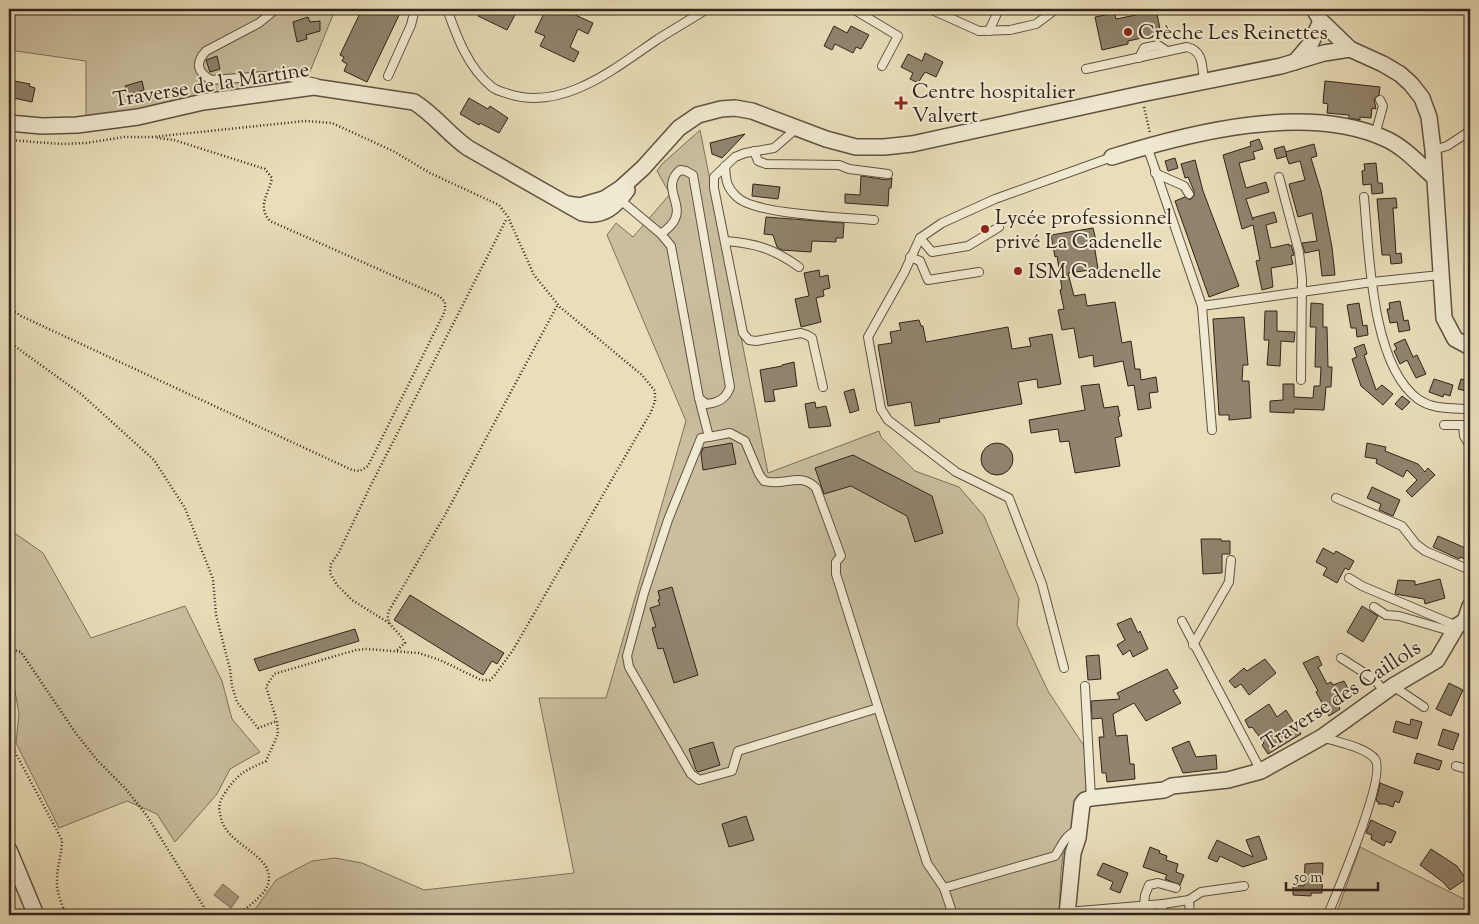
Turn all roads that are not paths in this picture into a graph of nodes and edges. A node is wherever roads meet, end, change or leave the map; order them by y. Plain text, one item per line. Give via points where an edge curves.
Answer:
1 (160, 9) edge
2 (180, 9) edge
3 (276, 9) edge
4 (415, 9) edge
5 (447, 9) edge
6 (707, 9) edge
7 (853, 9) edge
8 (930, 9) edge
9 (999, 9) edge
10 (1054, 9) edge
11 (1317, 15) edge
12 (989, 31) junction
13 (1350, 49) junction
14 (1295, 62) junction
15 (882, 66) dead end
16 (1086, 69) dead end
17 (388, 76) dead end
18 (1204, 82) junction
19 (323, 88) junction
20 (1380, 100) dead end
21 (9, 123) edge
22 (796, 128) junction
23 (1470, 131) edge
24 (1375, 135) junction
25 (1150, 145) junction
26 (1403, 150) junction
27 (1432, 150) junction
28 (754, 151) junction
29 (1112, 157) joint
30 (725, 166) junction
31 (1155, 173) junction
32 (888, 174) dead end
33 (1279, 177) dead end
34 (1434, 177) junction
35 (1189, 194) dead end
36 (617, 196) junction
37 (1364, 196) dead end
38 (874, 220) dead end
39 (999, 227) dead end
40 (662, 234) junction
41 (920, 238) junction
42 (725, 241) junction
43 (910, 257) junction
44 (799, 268) dead end
45 (979, 272) dead end
46 (1440, 274) junction
47 (1372, 282) junction
48 (1302, 293) junction
49 (1202, 306) junction
50 (1470, 347) edge
51 (1301, 380) dead end
52 (823, 387) dead end
53 (699, 398) junction
54 (1470, 409) edge
55 (1444, 425) dead end
56 (1467, 425) edge
57 (1212, 430) dead end
58 (709, 437) junction
59 (1470, 446) edge
60 (1336, 498) dead end
61 (1230, 560) dead end
62 (1470, 570) edge
63 (1349, 578) dead end
64 (1470, 606) edge
65 (1374, 607) dead end
66 (1182, 621) dead end
67 (1462, 626) edge
68 (1193, 645) junction
69 (1340, 658) dead end
70 (1064, 668) dead end
71 (1085, 686) dead end
72 (1389, 689) junction
73 (1424, 706) dead end
74 (878, 708) junction
75 (1322, 737) junction
76 (1456, 766) dead end
77 (1261, 770) junction
78 (1470, 770) edge
79 (1091, 798) junction
80 (1079, 831) junction
81 (9, 849) edge
82 (1244, 886) dead end
83 (944, 888) junction
84 (1176, 888) dead end
85 (1189, 900) junction
86 (1163, 904) junction
87 (1144, 906) junction
88 (1329, 912) dead end
89 (1067, 914) edge
90 (36, 915) edge
91 (953, 915) edge
92 (1160, 915) edge
93 (1190, 915) edge

1 - 2 lane
3 - 19 lane via 259,23 206,50 198,67 212,80 280,75 314,82
4 - 17 lane
5 - 6 lane via 472,65 493,89 518,98 550,97 579,88 618,68
7 - 15 lane via 898,36
8 - 12 lane via 979,31
9 - 12 lane
10 - 12 lane via 1036,24
11 - 13 street
11 - 14 street via 1311,42
13 - 14 street, Traverse de la Martine
13 - 27 street via 1400,74 1411,84 1422,98 1429,117
14 - 18 street, Traverse de la Martine
16 - 18 lane via 1138,58 1144,48 1158,45 1167,52 1187,47 1199,54
18 - 22 street, Traverse de la Martine via 912,144 856,147
19 - 21 street, Traverse de la Martine via 203,102 138,117 77,125
19 - 36 street, Traverse de la Martine via 414,102 426,109 459,142 567,204 587,205
20 - 24 lane via 1382,106
22 - 28 lane via 774,148
22 - 36 street, Traverse de la Martine via 735,108 698,115 679,128
23 - 27 lane via 1447,146
24 - 25 street via 1341,125 1282,122
24 - 26 street
25 - 29 street
25 - 31 lane
26 - 27 street
26 - 34 street
27 - 34 street
28 - 30 lane via 735,157
28 - 32 lane via 758,161 766,164 839,165
29 - 41 lane via 995,199 942,223
30 - 38 lane via 726,182 738,198 750,204 777,211
30 - 42 lane via 714,177
31 - 35 lane via 1184,186
31 - 49 lane
33 - 48 lane via 1299,252
34 - 46 street
36 - 40 lane
37 - 47 lane
39 - 41 lane via 968,246 932,252
40 - 53 lane via 673,252
40 - 53 lane via 677,214 674,176 680,170 686,171 694,175 730,387 727,396 717,403 706,404
41 - 43 lane
42 - 44 lane via 773,250
42 - 52 lane via 743,333 748,340 756,341 801,333 812,338
43 - 45 lane via 920,260 928,280
43 - 70 lane via 868,337 881,409 892,424 956,472 1009,498 1042,584
46 - 47 lane
46 - 50 street via 1444,318 1455,339
47 - 48 lane
47 - 54 lane via 1382,337 1392,366 1403,383 1418,399 1429,404 1445,409
48 - 49 lane
48 - 51 lane
49 - 57 lane
53 - 58 lane
55 - 56 lane
56 - 59 lane via 1464,436
58 - 74 lane via 730,433 745,441 764,481 800,479 810,481 816,488 841,556 836,562 836,574
58 - 74 lane via 701,438 668,520 627,656 629,667 690,774 699,780 732,770 738,751
60 - 62 lane via 1402,526 1425,552
61 - 68 lane via 1229,582
63 - 67 lane
64 - 67 street, Traverse des Caillols
65 - 67 lane via 1391,616
66 - 68 lane
67 - 72 street, Traverse des Caillols via 1437,660
68 - 77 lane
69 - 72 lane
71 - 79 lane
72 - 73 lane
72 - 75 street, Traverse des Caillols
74 - 83 lane via 926,863
75 - 77 street, Traverse des Caillols
75 - 88 lane via 1368,752 1376,760 1378,768 1368,812
76 - 78 lane
77 - 79 street, Traverse des Caillols via 1228,780
79 - 80 street via 1082,804
80 - 83 lane via 1069,834 1055,856
80 - 89 street via 1073,853
81 - 90 street
82 - 85 lane via 1201,892
83 - 91 lane
84 - 87 lane via 1158,883 1149,885
85 - 86 lane
85 - 93 lane
86 - 87 lane
86 - 92 lane
87 - 89 lane

